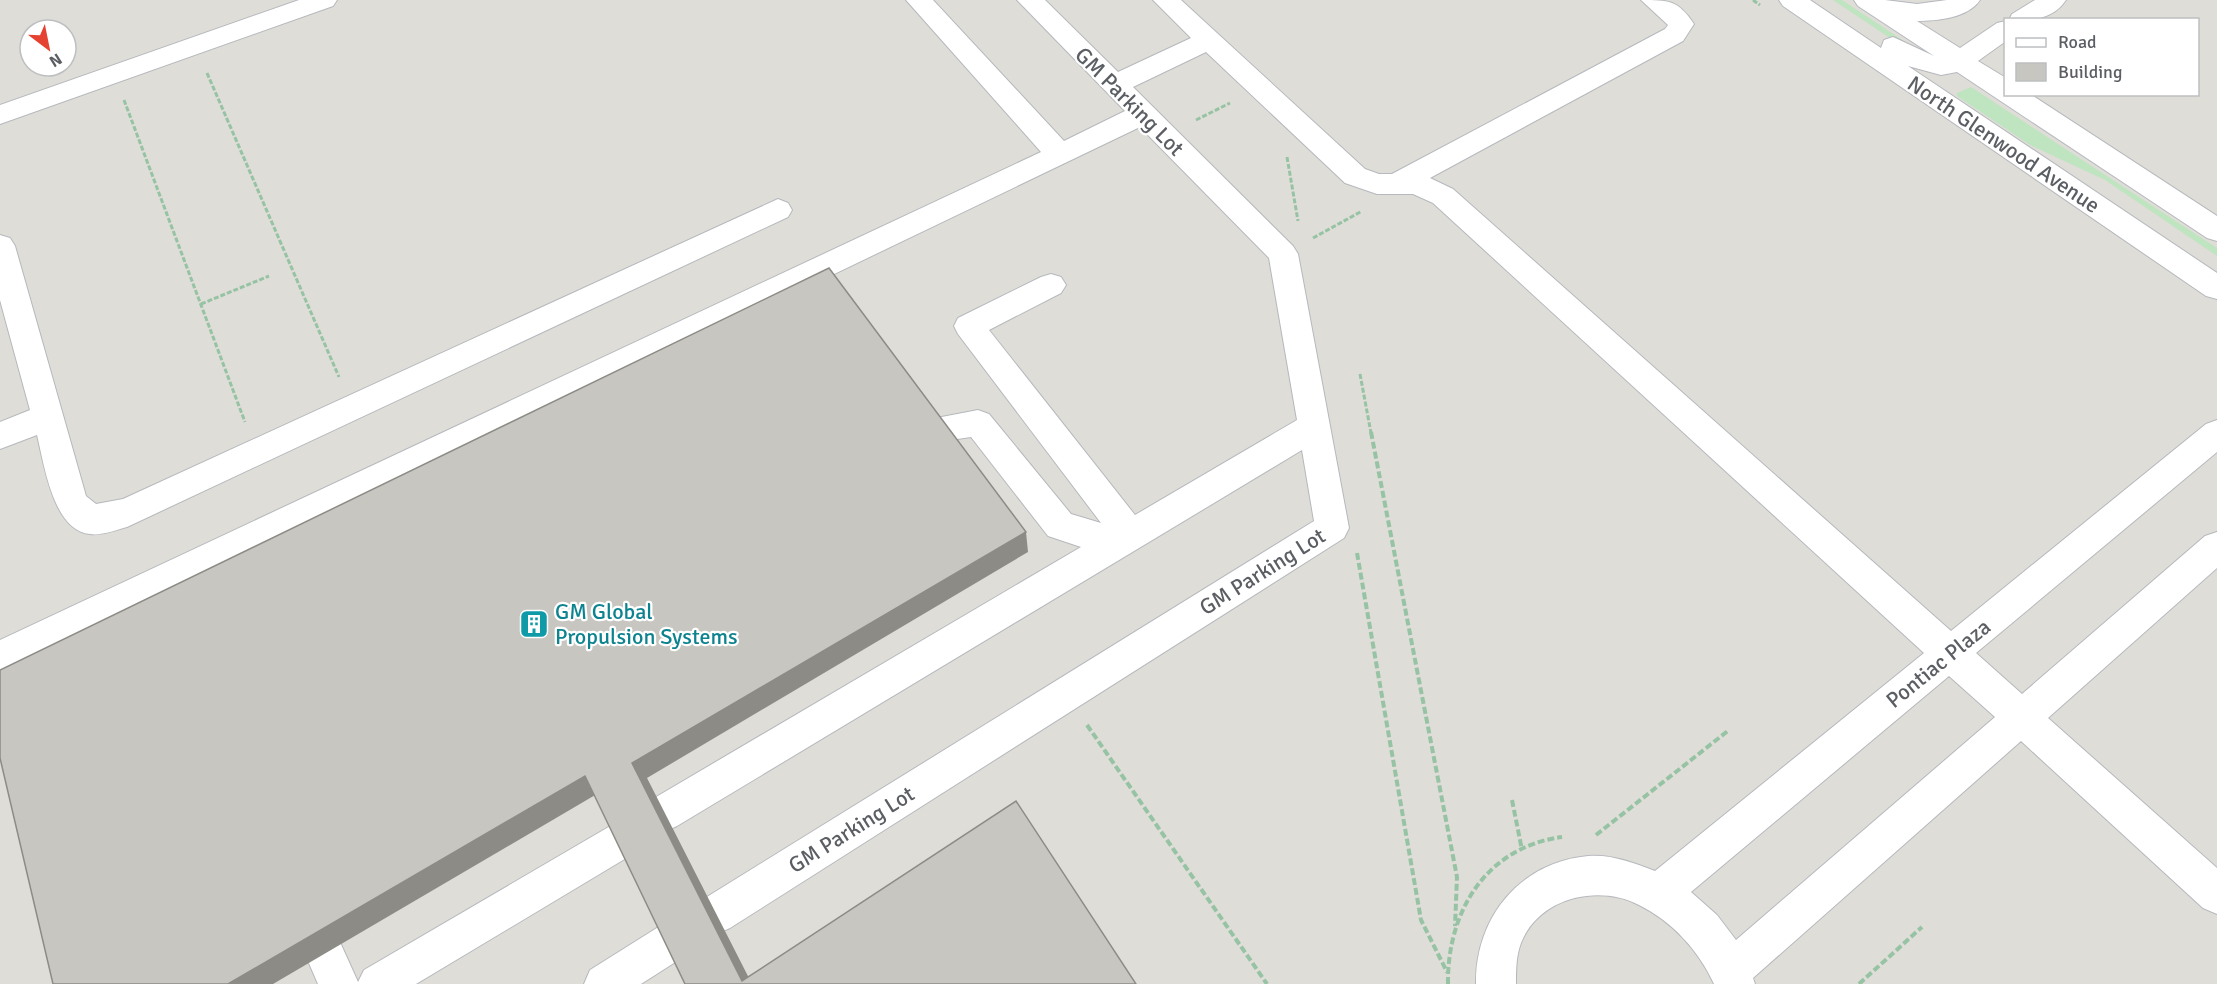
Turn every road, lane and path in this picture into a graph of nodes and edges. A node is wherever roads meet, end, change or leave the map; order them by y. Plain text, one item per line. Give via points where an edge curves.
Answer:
1 (324, 0) edge
2 (919, 0) edge
3 (1030, 0) edge
4 (1166, 0) edge
5 (1654, 0) edge
6 (1792, 0) edge
7 (1824, 0) edge
8 (1968, 0) edge
9 (2053, 0) edge
10 (1874, 5) edge
11 (2024, 18) edge
12 (2004, 30) edge
13 (1209, 40) junction
14 (195, 46) junction
15 (1958, 60) junction
16 (114, 74) junction
17 (1114, 85) junction
18 (2004, 91) edge
19 (2013, 96) edge
20 (1143, 114) junction
21 (0, 115) edge
22 (1060, 155) junction
23 (1396, 184) junction
24 (778, 210) dead end
25 (1291, 220) dead end
26 (1299, 228) dead end
27 (2217, 230) edge
28 (1305, 234) dead end
29 (0, 246) edge
30 (269, 276) dead end
31 (1051, 285) dead end
32 (2217, 288) edge
33 (201, 304) junction
34 (1360, 374) dead end
35 (353, 408) junction
36 (46, 417) junction
37 (1314, 426) junction
38 (937, 429) edge
39 (2217, 433) edge
40 (0, 436) edge
41 (251, 456) junction
42 (1125, 539) junction
43 (2217, 547) edge
44 (1950, 654) junction
45 (0, 658) edge
46 (2021, 717) junction
47 (1083, 719) dead end
48 (1512, 800) dead end
49 (664, 813) dead end
50 (624, 837) edge
51 (1522, 850) dead end
52 (1659, 893) junction
53 (2217, 894) edge
54 (716, 914) dead end
55 (1455, 926) dead end
56 (1922, 927) dead end
57 (674, 940) edge
58 (1733, 978) edge
59 (378, 984) edge
60 (604, 984) edge
61 (1267, 984) edge
62 (1496, 984) edge
63 (1859, 984) edge

1 - 14 street
2 - 22 street
3 - 17 street, GM Parking Lot
4 - 13 street
5 - 23 street via 1681,24 1674,35
6 - 32 street, North Glenwood Avenue
7 - 15 street, North Glenwood Avenue via 1928,66 1949,66
8 - 10 street via 1931,13
9 - 11 street
10 - 15 street, North Glenwood Avenue
12 - 15 street
13 - 17 street
13 - 23 street via 1355,176 1377,184
14 - 16 street
14 - 35 path
15 - 18 street, North Glenwood Avenue
16 - 21 street
16 - 33 path
17 - 20 street, GM Parking Lot
19 - 27 street, North Glenwood Avenue
20 - 22 street
20 - 37 street, GM Parking Lot via 1283,254
22 - 45 street
23 - 28 path via 1380,201 1360,212 1310,239
23 - 44 street via 1416,184 1443,196
24 - 35 street
25 - 26 path
29 - 36 street
30 - 33 path
31 - 42 street via 969,326
33 - 41 path via 250,435
34 - 55 path via 1457,877
35 - 41 street
36 - 40 street
36 - 41 street via 72,504 90,520 127,513
37 - 42 street
37 - 54 street, GM Parking Lot via 1332,528
38 - 42 street via 978,423 1059,525
39 - 44 street, Pontiac Plaza
42 - 49 street
43 - 46 street
44 - 46 street
44 - 52 street, Pontiac Plaza
46 - 53 street
46 - 58 street
47 - 61 path
48 - 51 path
50 - 59 street
52 - 58 street via 1694,919 1714,942
52 - 62 street via 1632,881 1601,875 1571,877 1541,889 1517,909 1503,935 1495,965
56 - 63 path
57 - 60 street

